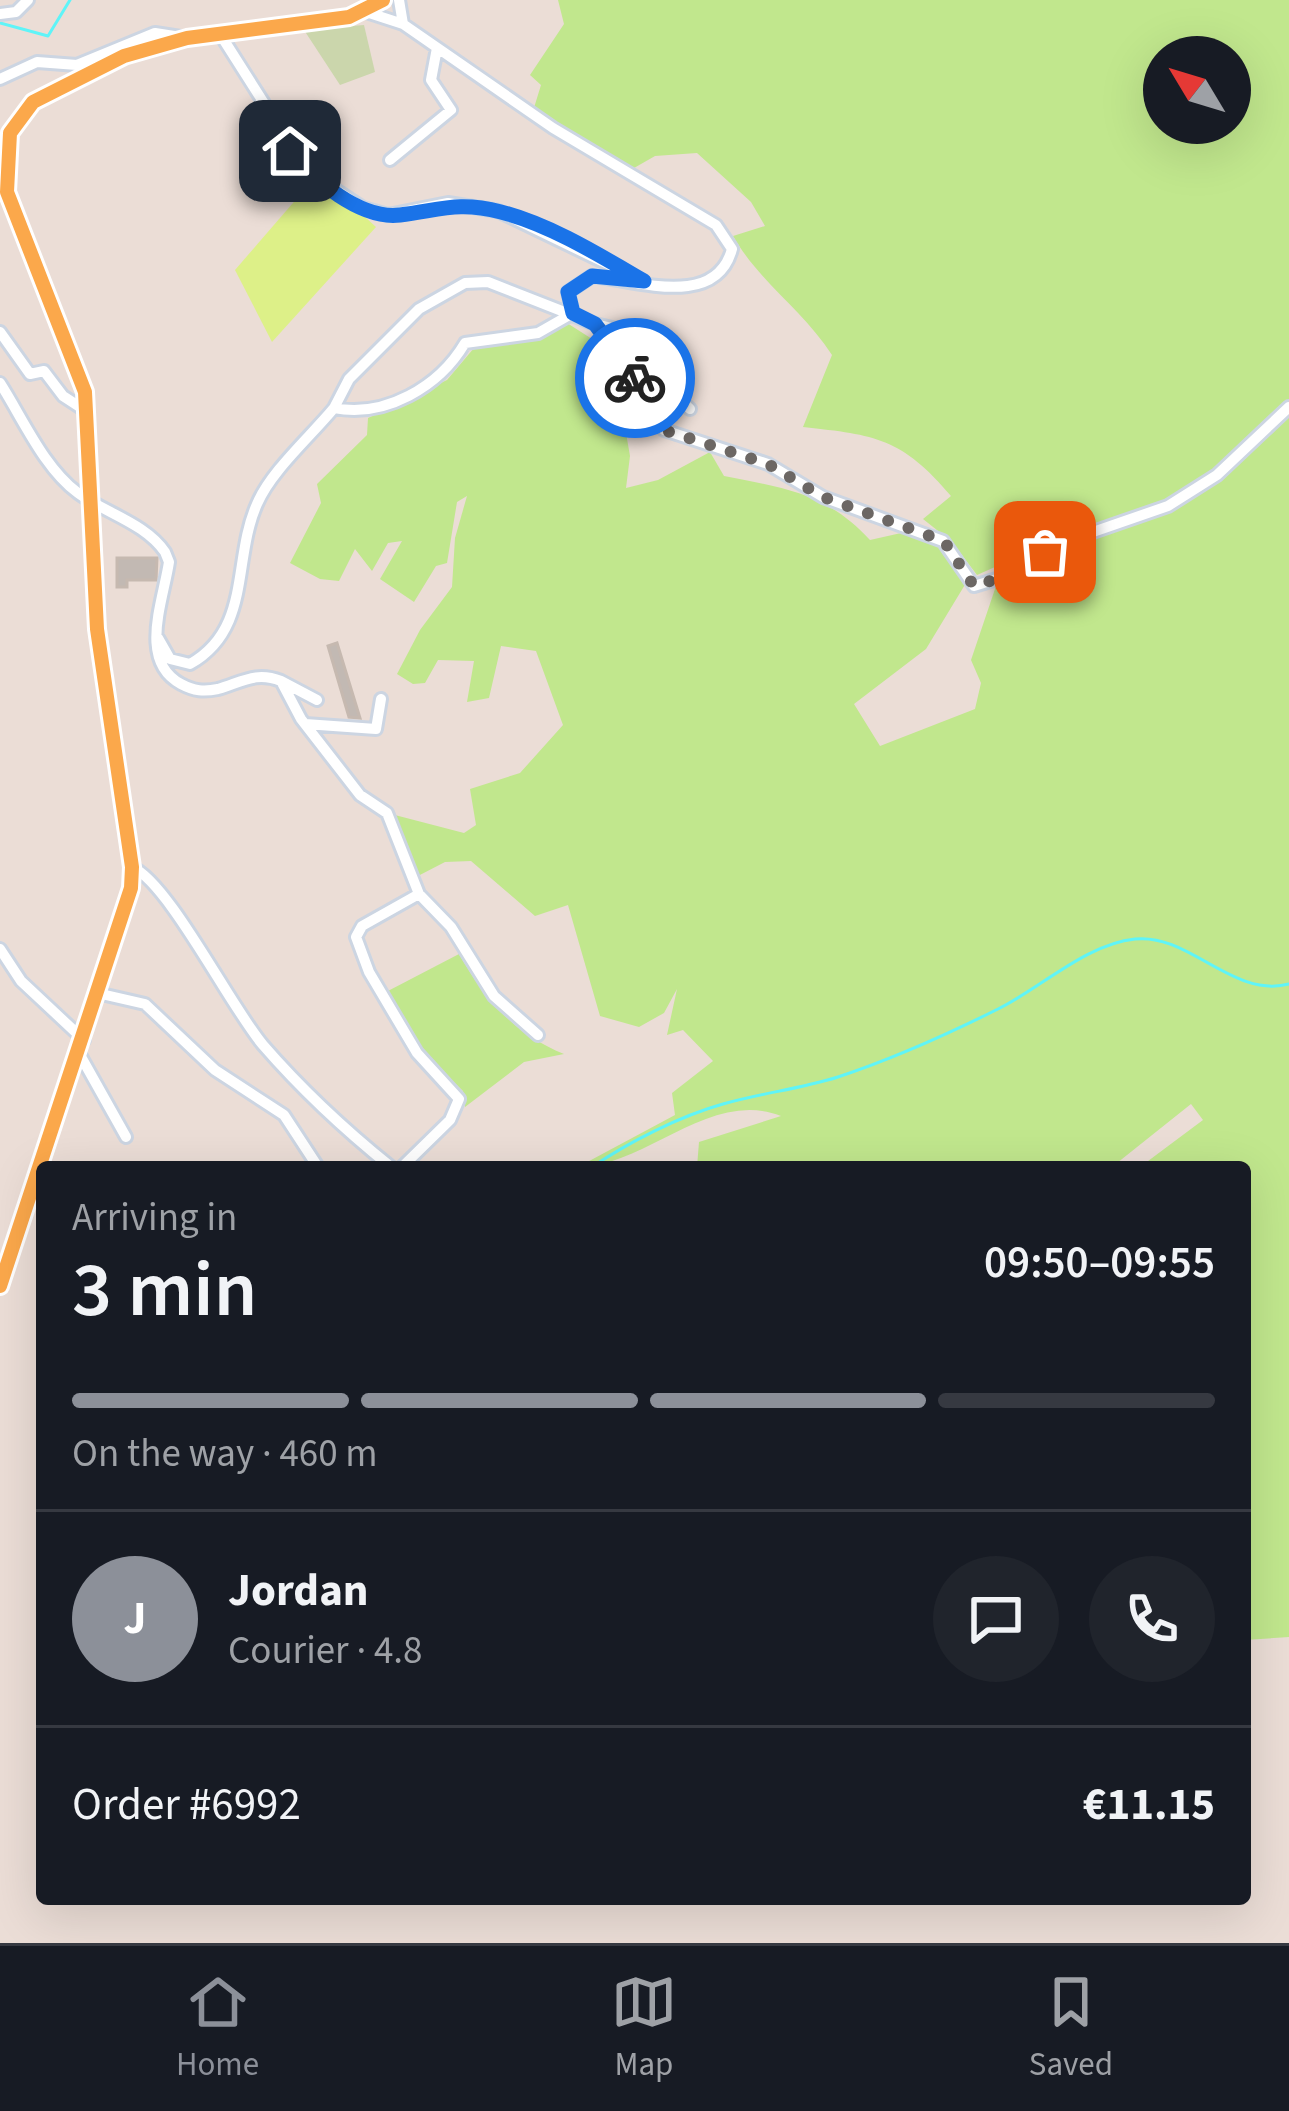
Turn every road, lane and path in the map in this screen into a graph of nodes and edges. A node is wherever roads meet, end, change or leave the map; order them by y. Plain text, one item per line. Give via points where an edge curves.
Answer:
1 (28, 0) edge
2 (383, 0) edge
3 (400, 0) edge
4 (363, 11) junction
5 (0, 14) edge
6 (403, 24) junction
7 (220, 34) junction
8 (187, 38) junction
9 (437, 48) junction
10 (0, 79) edge
11 (390, 160) dead end
12 (644, 281) junction
13 (573, 313) junction
14 (595, 324) junction
15 (0, 332) edge
16 (0, 383) edge
17 (1289, 407) edge
18 (334, 408) junction
19 (690, 410) dead end
20 (86, 411) junction
21 (92, 500) junction
22 (156, 635) junction
23 (281, 681) junction
24 (381, 699) dead end
25 (317, 700) dead end
26 (305, 724) junction
27 (132, 866) junction
28 (419, 894) junction
29 (0, 950) edge
30 (98, 994) junction
31 (538, 1035) dead end
32 (82, 1047) junction
33 (126, 1137) dead end
34 (43, 1161) edge
35 (314, 1161) edge
36 (384, 1161) edge
37 (408, 1161) edge
38 (36, 1181) edge
39 (0, 1286) edge

1 - 5 street
2 - 4 main road
3 - 6 street
4 - 6 street
4 - 7 main road
6 - 9 street
7 - 8 main road
7 - 12 street via 298,161 363,208 400,215 448,203 498,211
8 - 10 street via 155,33 77,65 37,62
8 - 20 main road via 81,76 25,108 10,133 7,192
9 - 11 street via 430,80 451,110
9 - 12 street via 716,225 732,249 713,281 694,288
12 - 13 street via 576,282 568,292
13 - 14 street
13 - 18 street via 538,332 465,343 448,370 404,396 360,413
13 - 18 street via 519,290 464,283 419,309 349,379
14 - 17 street via 664,430 768,464 823,497 944,541 974,586 1066,541 1168,506 1217,475
14 - 19 street via 621,329
15 - 20 street via 30,374 44,371
16 - 21 street via 50,464
18 - 22 street via 257,503 233,618 220,640 190,664 170,659
20 - 21 main road
21 - 22 street via 165,552
21 - 27 main road via 97,628
22 - 23 street via 157,661 186,687 205,692 256,675
23 - 25 street
23 - 26 street
24 - 26 street via 376,729
26 - 28 street via 360,795 387,813
27 - 30 main road
27 - 36 street via 156,887 263,1045
28 - 31 street via 451,927 494,996
28 - 37 street via 356,937 417,1054 459,1099 450,1120
29 - 32 street
30 - 32 main road
30 - 35 street via 145,1004 215,1070 284,1115
32 - 33 street
32 - 34 main road
38 - 39 main road

